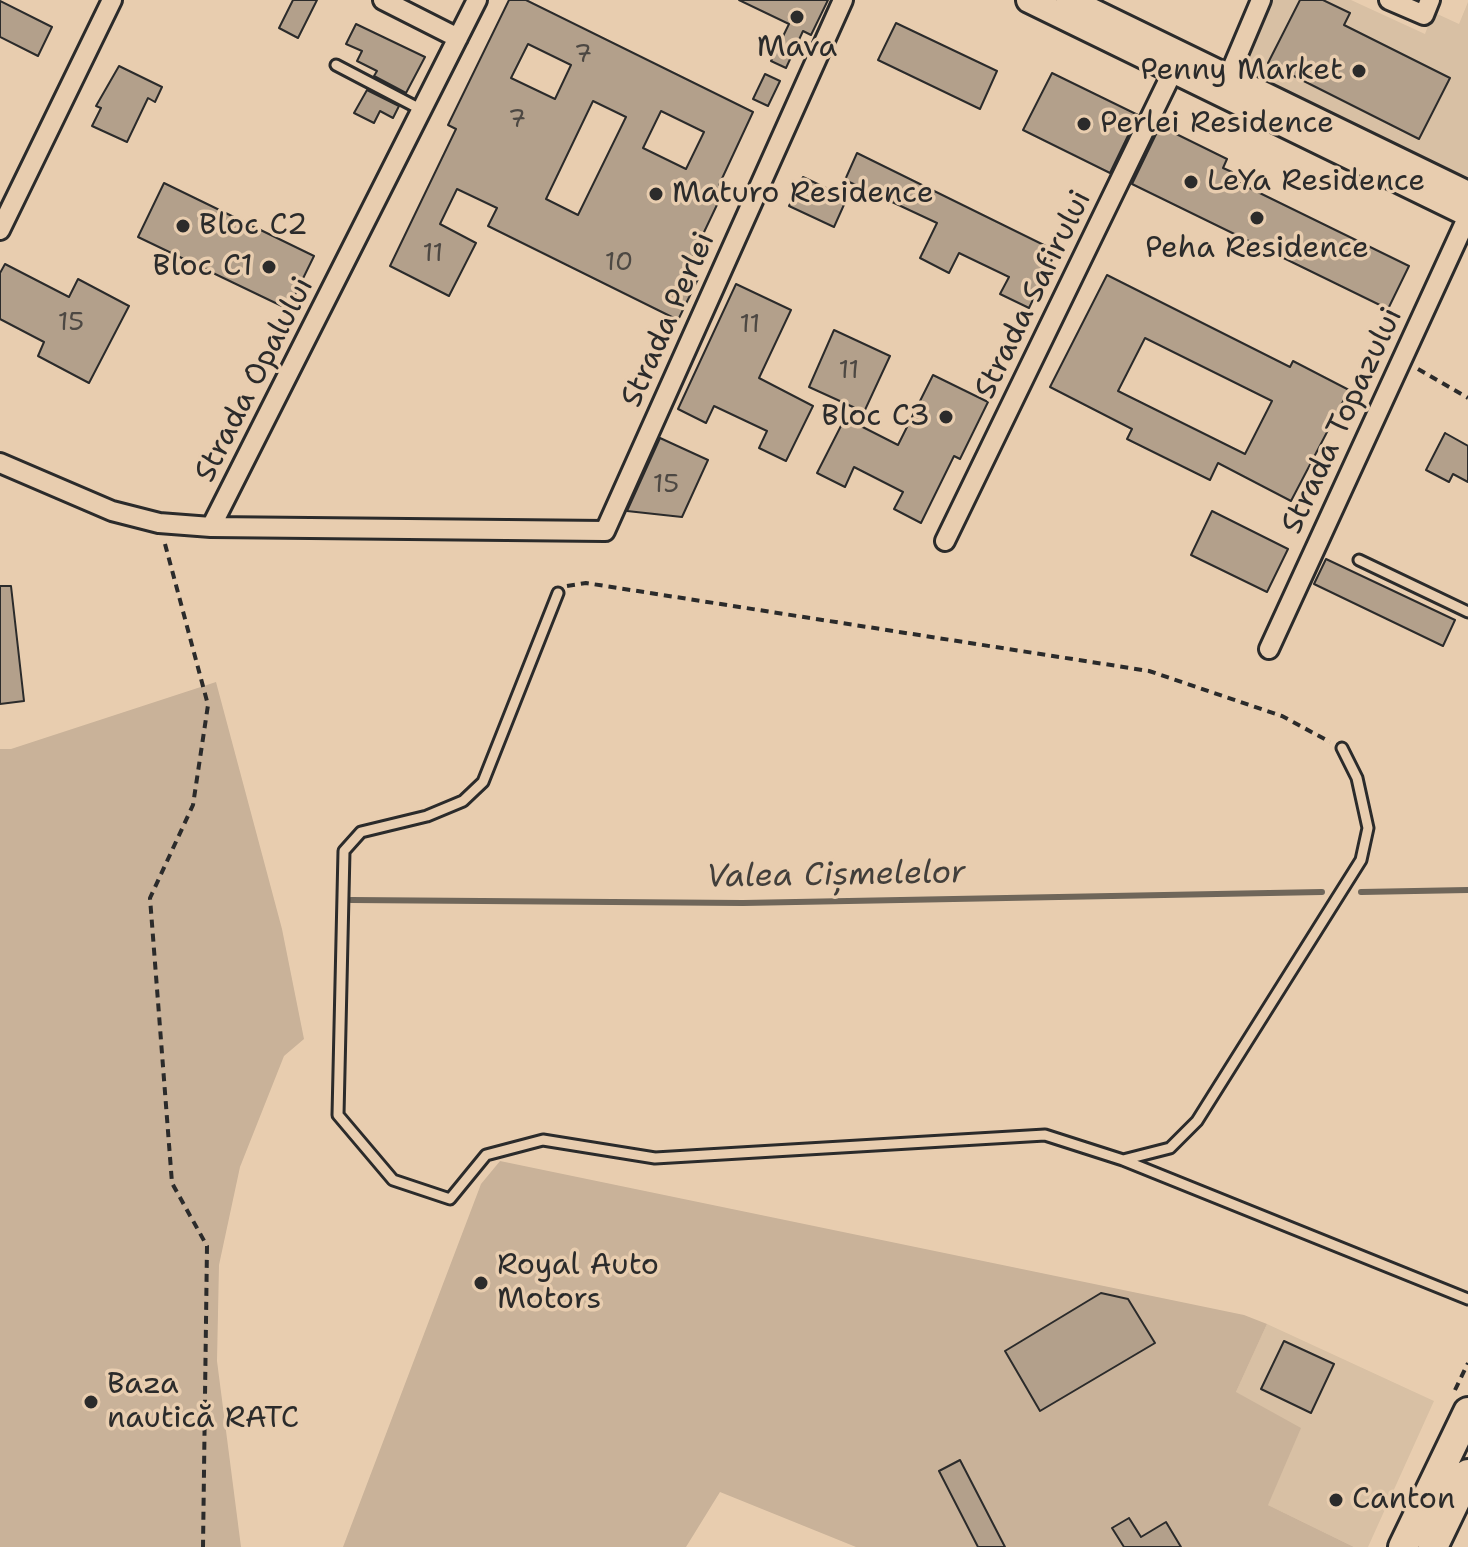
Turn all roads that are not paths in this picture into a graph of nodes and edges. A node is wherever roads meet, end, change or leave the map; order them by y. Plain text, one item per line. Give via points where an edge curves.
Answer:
1 (112, 0) edge
2 (383, 0) edge
3 (477, 0) edge
4 (843, 0) edge
5 (1029, 0) edge
6 (1069, 0) edge
7 (1261, 0) edge
8 (1389, 0) edge
9 (1427, 7) edge
10 (458, 38) junction
11 (336, 65) dead end
12 (1172, 73) junction
13 (1228, 78) junction
14 (422, 110) junction
15 (1468, 194) edge
16 (1468, 215) edge
17 (0, 230) edge
18 (0, 463) edge
19 (211, 527) junction
20 (945, 541) dead end
21 (1359, 560) dead end
22 (558, 593) road end
23 (1468, 612) edge
24 (1269, 649) dead end
25 (1342, 748) road end
26 (1123, 1160) junction
27 (1468, 1299) edge
28 (1468, 1412) edge
29 (1468, 1474) edge
30 (1403, 1547) edge
31 (1433, 1547) edge

1 - 17 street
2 - 10 street
3 - 10 street, Strada Opalului
4 - 19 street, Strada Perlei via 605,531
5 - 12 main road
6 - 13 main road
7 - 13 street
8 - 9 street
10 - 14 street, Strada Opalului
11 - 14 lane
12 - 16 main road
12 - 20 street, Strada Safirului
13 - 15 main road
14 - 19 street, Strada Opalului
16 - 24 street, Strada Topazului
18 - 19 street via 112,511 159,523
21 - 23 lane
22 - 26 lane via 483,782 463,801 427,816 361,832 344,851 338,1115 393,1180 450,1199 486,1155 543,1140 655,1158 1045,1135
25 - 26 lane via 1357,778 1368,828 1361,860 1197,1121 1170,1148
26 - 27 lane
28 - 30 main road
29 - 31 main road

